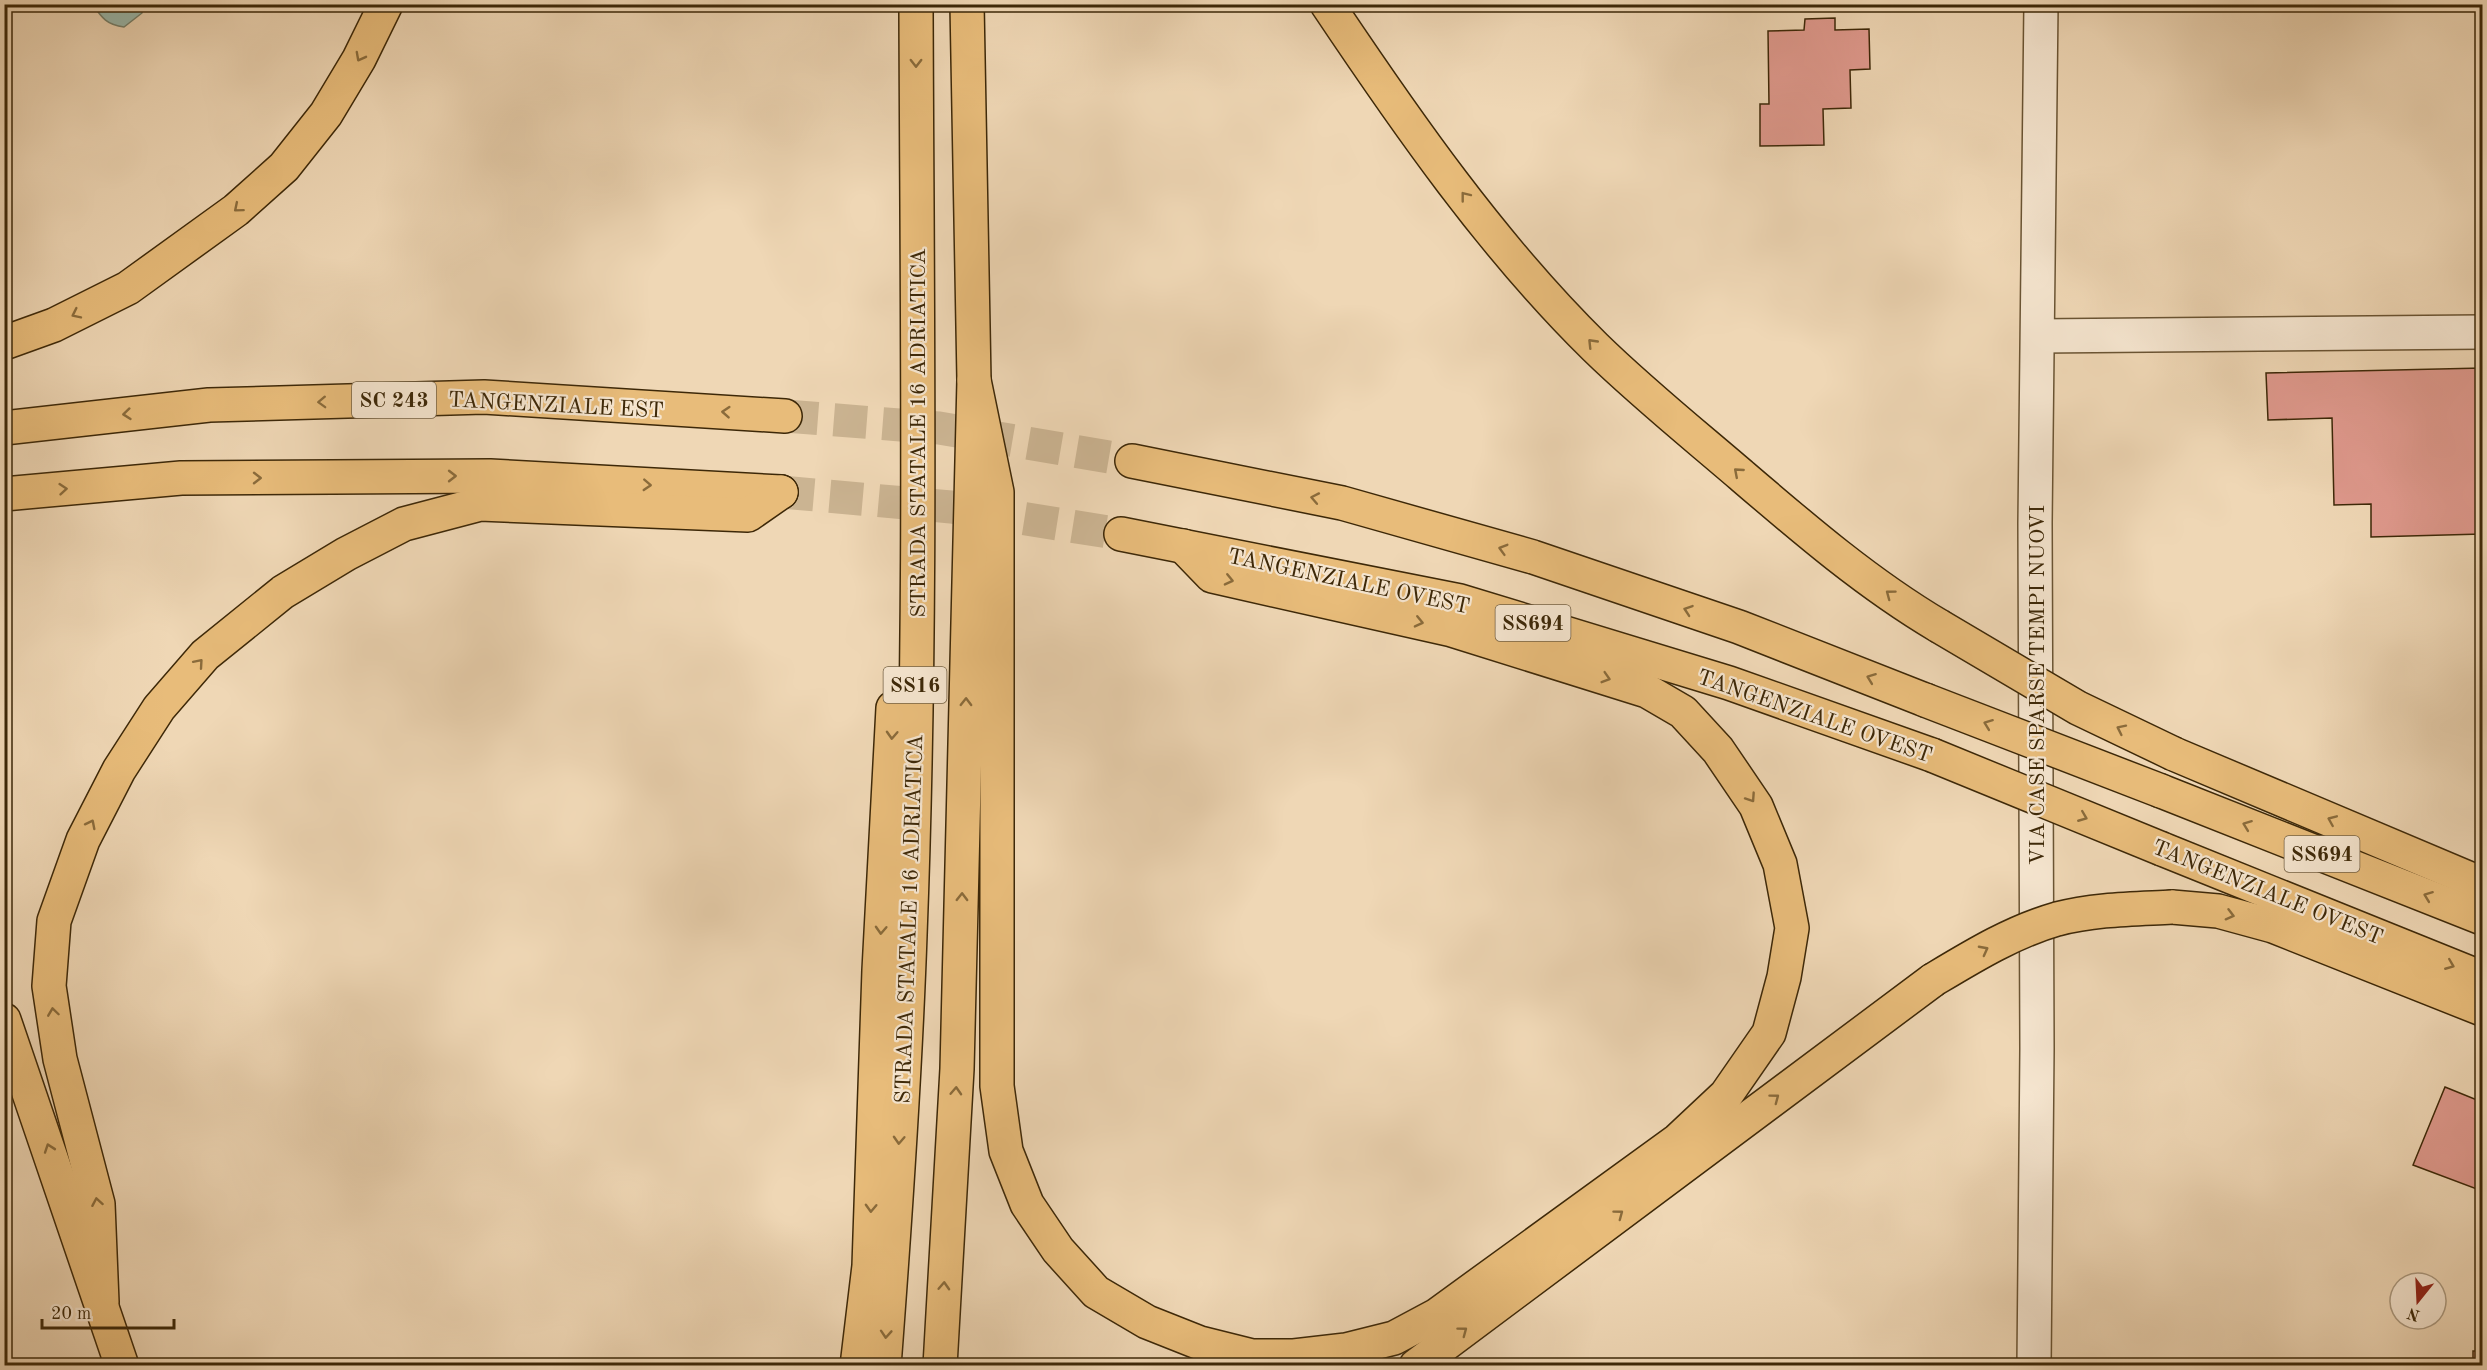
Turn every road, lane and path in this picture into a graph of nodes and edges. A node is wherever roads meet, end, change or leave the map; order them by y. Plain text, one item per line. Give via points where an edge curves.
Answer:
1 (386, 4) edge
2 (916, 4) edge
3 (967, 4) edge
4 (1327, 4) edge
5 (2041, 4) edge
6 (2482, 332) edge
7 (2038, 336) junction
8 (4, 343) edge
9 (974, 380) junction
10 (785, 416) tunnel mouth
11 (4, 428) edge
12 (1132, 461) tunnel mouth
13 (4, 494) edge
14 (1122, 534) tunnel mouth
15 (1184, 546) junction
16 (917, 617) junction
17 (2482, 884) edge
18 (2482, 918) edge
19 (2482, 978) edge
20 (2482, 1009) edge
21 (4, 1020) edge
22 (102, 1302) junction
23 (122, 1365) edge
24 (857, 1365) edge
25 (884, 1365) edge
26 (940, 1365) edge
27 (1416, 1365) edge
28 (2034, 1365) edge

1 -> 8 main road via 326,114 284,166 236,210 128,288 54,325
2 -> 16 main road, STRADA STATALE 16 ADRIATICA / SS16
3 - 9 main road, SS16
17 -> 4 main road, bridge via 2174,754 2078,708 1911,609 1795,522 1595,347 1520,266 1430,152
5 - 7 street, VIA CASE SPARSE TEMPI NUOVI
6 - 7 street
7 - 28 street, VIA CASE SPARSE TEMPI NUOVI
15 -> 9 main road via 1212,576 1452,630 1647,691 1683,712 1718,750 1756,806 1780,864 1792,928 1784,977 1769,1033 1726,1095 1678,1140 1437,1315 1394,1338 1346,1350 1252,1356 1200,1343 1147,1322 1096,1292 1058,1250 1027,1204 1006,1151 997,1086 997,492
26 -> 9 main road, SS16 via 957,1069
10 -> 11 main road, TANGENZIALE EST / SC 243 via 484,397 209,405
18 -> 12 main road, SS694, bridge via 1739,627 1533,557 1342,503
13 - 22 main road via 181,478 478,476 781,492 748,515 480,504 404,524 284,592 206,655 159,708 119,770 82,840 54,921 49,986 60,1059 98,1204
14 - 15 main road, TANGENZIALE OVEST / SS694
15 -> 19 main road, TANGENZIALE OVEST / SS694, bridge via 1460,601 1729,683 1932,755
16 -> 24 main road via 894,689 869,1266
16 -> 25 main road, STRADA STATALE 16 ADRIATICA / SS16 via 910,935
27 -> 20 main road, bridge via 1933,980 1983,950 2058,919 2108,910 2172,907 2218,911 2273,926
22 -> 21 main road
22 - 23 main road

